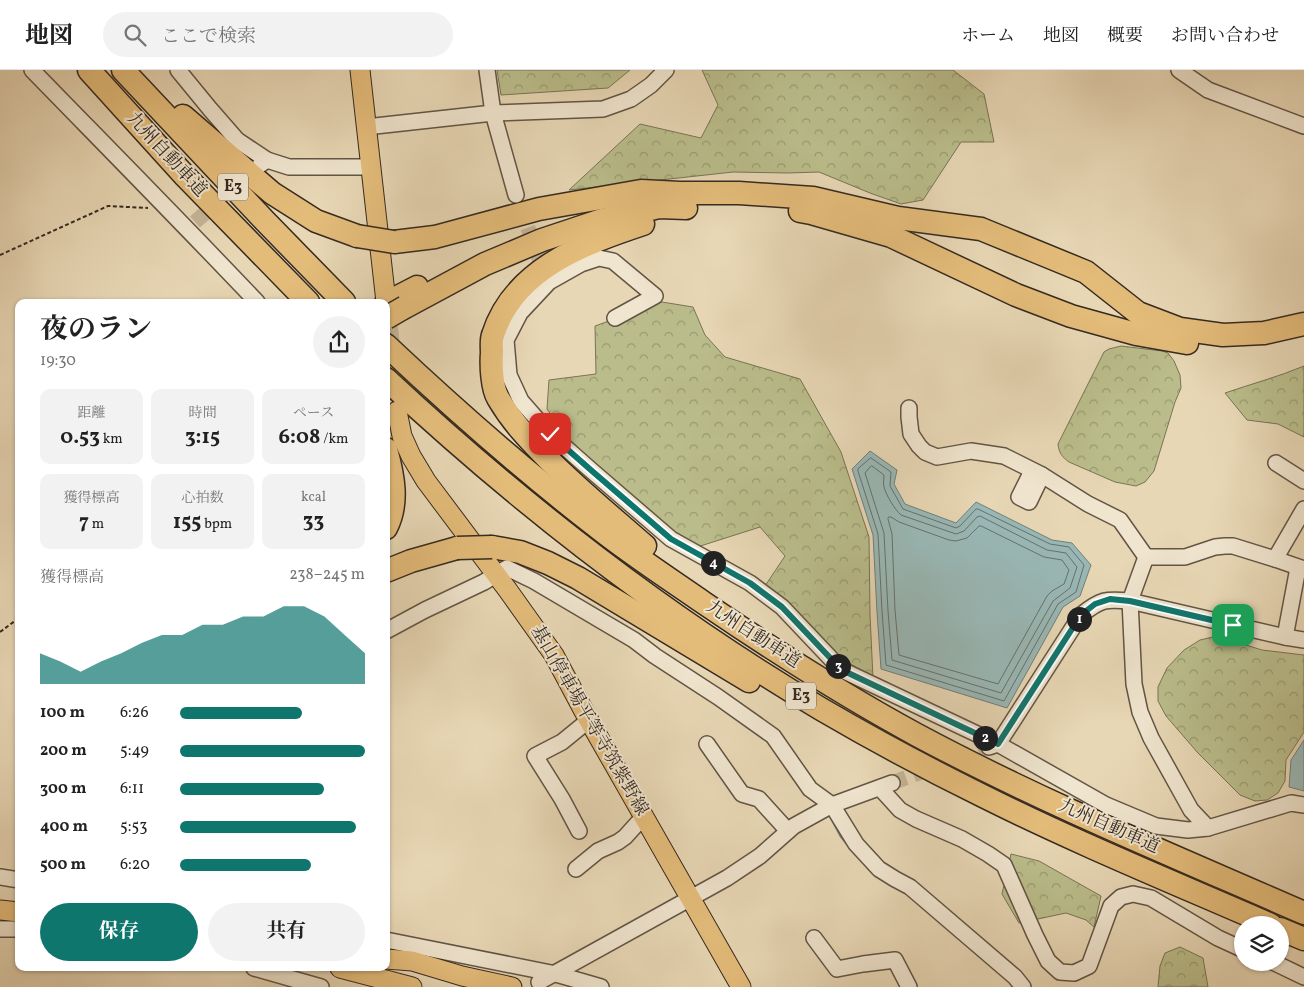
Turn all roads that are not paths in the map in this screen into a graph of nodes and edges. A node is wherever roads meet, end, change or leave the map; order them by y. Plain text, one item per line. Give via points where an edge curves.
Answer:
1 (32, 70) edge
2 (89, 70) edge
3 (123, 70) edge
4 (132, 70) edge
5 (178, 70) edge
6 (360, 70) edge
7 (487, 70) edge
8 (666, 70) edge
9 (1179, 70) edge
10 (493, 113) junction
11 (1304, 126) edge
12 (366, 127) junction
13 (370, 167) junction
14 (185, 176) junction
15 (516, 195) tunnel mouth
16 (683, 201) junction
17 (254, 299) edge
18 (286, 299) edge
19 (305, 299) edge
20 (341, 299) edge
21 (388, 299) edge
22 (390, 312) edge
23 (615, 318) dead end
24 (1304, 324) edge
25 (1304, 336) edge
26 (390, 383) tunnel mouth
27 (909, 408) dead end
28 (398, 411) tunnel mouth
29 (390, 463) edge
30 (1276, 463) dead end
31 (1304, 481) edge
32 (1304, 509) edge
33 (390, 517) edge
34 (1146, 557) junction
35 (1275, 559) junction
36 (390, 569) edge
37 (1301, 569) edge
38 (496, 574) junction
39 (1130, 601) junction
40 (390, 629) edge
41 (745, 631) junction
42 (1285, 637) junction
43 (1304, 640) edge
44 (589, 720) junction
45 (707, 744) dead end
46 (991, 746) junction
47 (905, 756) junction
48 (832, 806) junction
49 (1304, 806) edge
50 (644, 816) junction
51 (1208, 828) junction
52 (579, 831) dead end
53 (788, 831) junction
54 (576, 869) dead end
55 (0, 877) edge
56 (15, 879) edge
57 (0, 897) edge
58 (691, 898) junction
59 (15, 899) edge
60 (0, 910) edge
61 (15, 912) edge
62 (1304, 913) edge
63 (1250, 916) edge
64 (0, 928) edge
65 (15, 929) edge
66 (1289, 933) edge
67 (814, 938) dead end
68 (1304, 939) edge
69 (390, 941) edge
70 (1234, 945) edge
71 (390, 959) edge
72 (390, 966) edge
73 (1289, 970) edge
74 (265, 971) edge
75 (351, 971) edge
76 (556, 974) junction
77 (1304, 977) edge
78 (539, 982) dead end
79 (321, 987) edge
80 (412, 987) edge
81 (464, 987) edge
82 (512, 987) edge
83 (601, 987) edge
84 (741, 987) edge
85 (910, 987) edge
86 (1023, 987) edge

1 - 17 street via 167,209 192,225
2 - 14 highway, 九州自動車道 / E3
3 - 20 highway, 九州自動車道 / E3
4 - 16 highway, bridge via 272,193 316,221 357,236 394,242 435,237 539,209 641,191
5 - 13 street via 261,164
6 - 12 main road
7 - 10 street
8 - 10 street via 631,98 603,109
9 - 11 street via 1208,90
10 - 12 street
10 - 15 street
12 - 13 main road
13 - 21 main road
14 - 18 highway
14 - 19 highway, 九州自動車道 / E3
16 - 22 highway via 602,220 542,240 484,264
16 - 24 highway via 739,193 813,198 898,218 981,229 1086,272 1138,313 1180,329 1223,335 1264,333
16 - 25 highway via 811,213 891,236 1016,295 1071,316 1136,334 1230,346 1269,344
16 - 41 highway via 569,253 523,285 507,304 492,336 491,368 497,396 520,431 574,485
22 - 41 highway, 九州自動車道 / E3 via 487,437 598,528
23 - 46 street via 655,296 613,260 599,258 547,279 520,313 506,340 509,375 521,401 550,434 671,539 750,583 782,607 844,671
26 - 47 highway, 九州自動車道 / E3 via 470,455 654,599 774,680
27 - 34 street via 911,434 925,452 937,457 971,451 1004,456 1120,520
28 - 38 main road, 基山停車場平等寺筑紫野線 via 402,436 426,481
29 - 33 highway via 394,491
30 - 31 street
32 - 35 street
34 - 35 street via 1185,557 1215,547 1233,546
34 - 39 street
35 - 37 street
36 - 47 highway, bridge via 457,548 492,547 520,552 578,578 748,681
37 - 42 street
38 - 40 street
38 - 44 main road, 基山停車場平等寺筑紫野線 via 554,655
38 - 48 street via 507,568 534,581 634,640 718,697 773,736 810,789
39 - 42 street
39 - 46 street via 1110,599 1095,604 1081,615
39 - 51 street via 1134,684 1140,712 1191,810
41 - 62 highway, 九州自動車道 / E3 via 837,690 996,775
42 - 43 street
44 - 50 main road, 基山停車場平等寺筑紫野線
44 - 52 street via 562,742 535,756
45 - 53 street via 742,794 759,799
46 - 51 street via 1106,805 1156,826 1188,830
47 - 63 highway, 九州自動車道 / E3 via 1063,834
48 - 53 street
48 - 70 street via 886,786 900,810 1004,865 1048,961 1060,972 1074,973 1089,966 1111,906 1121,897 1133,894 1151,898
48 - 86 street via 856,844 879,868 910,887
49 - 51 street via 1291,803
50 - 54 street via 625,837 598,851
50 - 58 main road, 基山停車場平等寺筑紫野線
53 - 58 street via 760,856
55 - 56 street
57 - 59 main road
58 - 76 street
58 - 84 main road, 基山停車場平等寺筑紫野線
60 - 61 main road
64 - 65 street
66 - 68 highway
67 - 85 street via 837,969 895,960
69 - 76 street
71 - 82 main road via 412,961
72 - 81 main road
73 - 77 street
74 - 79 street
75 - 80 main road
76 - 78 street
76 - 83 street

